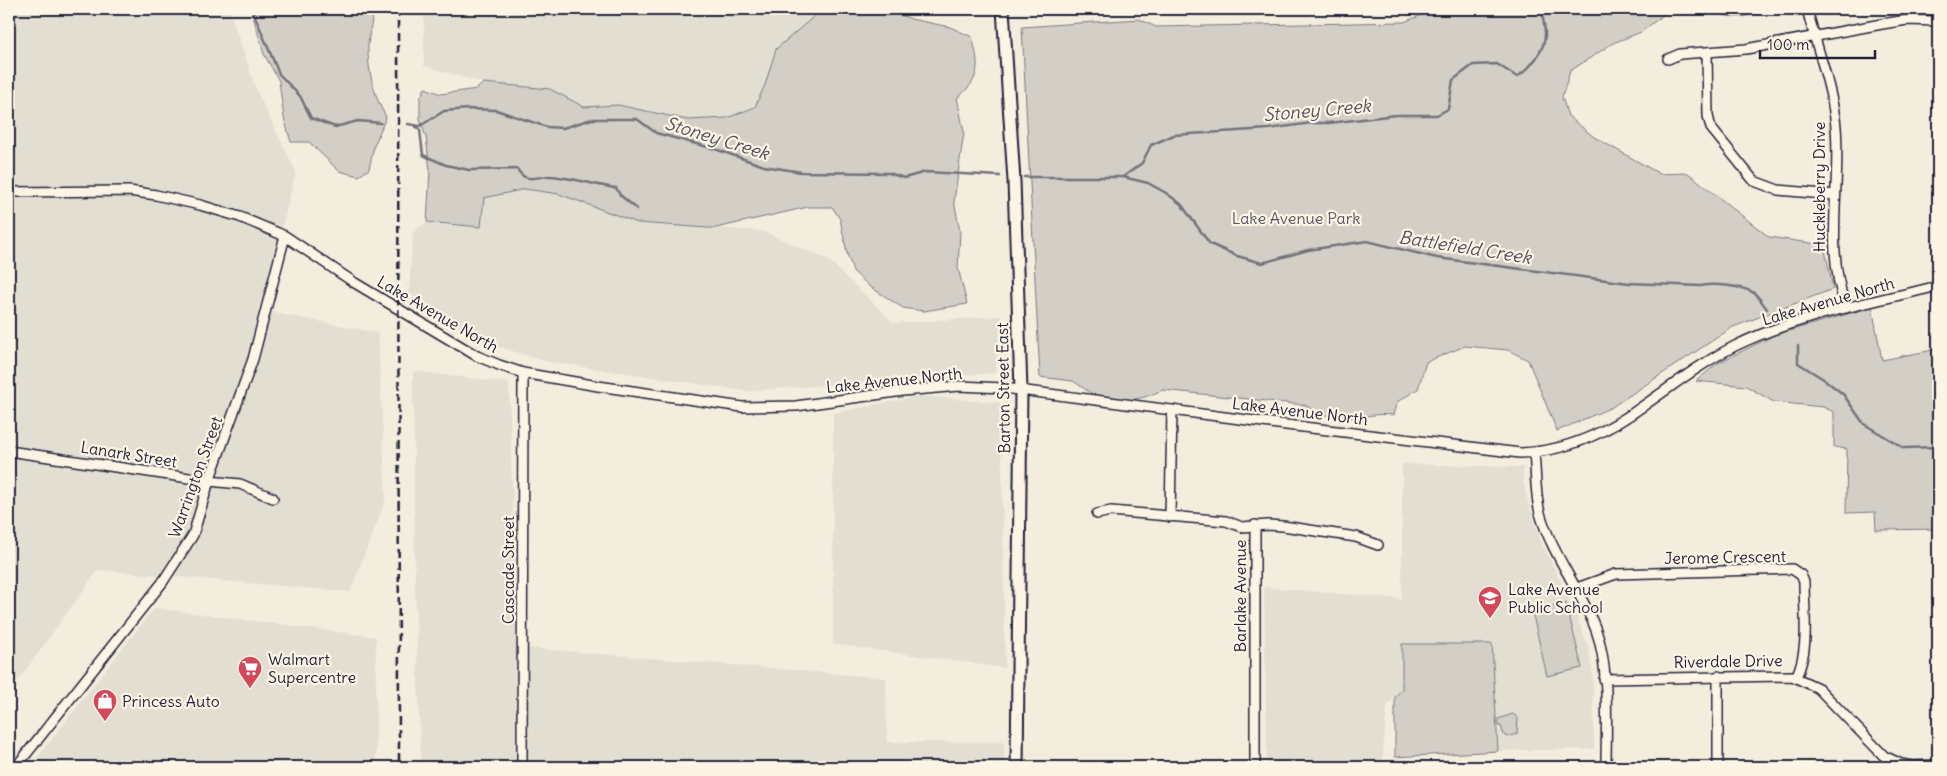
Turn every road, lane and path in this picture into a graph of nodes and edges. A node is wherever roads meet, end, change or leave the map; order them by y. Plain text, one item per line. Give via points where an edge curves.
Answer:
1 (1003, 9) edge
2 (1807, 9) edge
3 (1938, 24) edge
4 (1814, 36) junction
5 (1707, 52) junction
6 (1668, 59) dead end
7 (9, 192) edge
8 (1835, 195) junction
9 (285, 236) junction
10 (1938, 286) edge
11 (1846, 308) junction
12 (523, 372) junction
13 (1021, 390) junction
14 (1172, 410) junction
15 (9, 451) edge
16 (1534, 452) junction
17 (209, 481) junction
18 (273, 498) dead end
19 (1097, 514) dead end
20 (1170, 517) junction
21 (1255, 525) junction
22 (1378, 545) dead end
23 (1577, 588) junction
24 (1718, 676) junction
25 (1796, 677) junction
26 (1604, 679) junction
27 (1938, 765) edge
28 (16, 767) edge
29 (522, 767) edge
30 (1017, 767) edge
31 (1254, 767) edge
32 (1606, 767) edge
33 (1718, 767) edge

1 - 13 main road, Barton Street East via 1014,181
2 - 4 street, Huckleberry Drive
3 - 4 street via 1898,22
4 - 5 street via 1746,49
4 - 8 street, Huckleberry Drive via 1836,125
5 - 6 street via 1680,54
5 - 8 street via 1711,128 1754,181 1778,190
7 - 9 street, Lake Avenue North via 129,191 156,195 240,217
8 - 11 street, Huckleberry Drive via 1834,259
9 - 12 street, Lake Avenue North via 477,356
9 - 17 street, Warrington Street via 253,359
10 - 11 street, Lake Avenue North
11 - 16 street, Lake Avenue North via 1790,324 1734,346 1608,429 1571,445
12 - 13 street, Lake Avenue North via 738,407 796,406 959,386
12 - 29 street, Cascade Street
13 - 14 street, Lake Avenue North
13 - 30 main road, Barton Street East
14 - 16 street, Lake Avenue North via 1494,450
14 - 20 street
15 - 17 street, Lanark Street
16 - 23 street via 1540,513 1547,533
17 - 18 street, Lanark Street via 240,484
17 - 28 street, Warrington Street via 185,550
19 - 20 street, Barlake Avenue via 1111,511
20 - 21 street, Barlake Avenue via 1226,521 1242,527
21 - 22 street via 1356,537
21 - 31 street, Barlake Avenue
23 - 25 street, Jerome Crescent via 1616,574 1792,569 1801,575 1804,582 1804,643
23 - 26 street via 1596,632
24 - 25 street, Riverdale Drive
24 - 26 street, Riverdale Drive
24 - 33 street
25 - 27 street, Riverdale Drive via 1818,688 1884,756 1912,766
26 - 32 street

